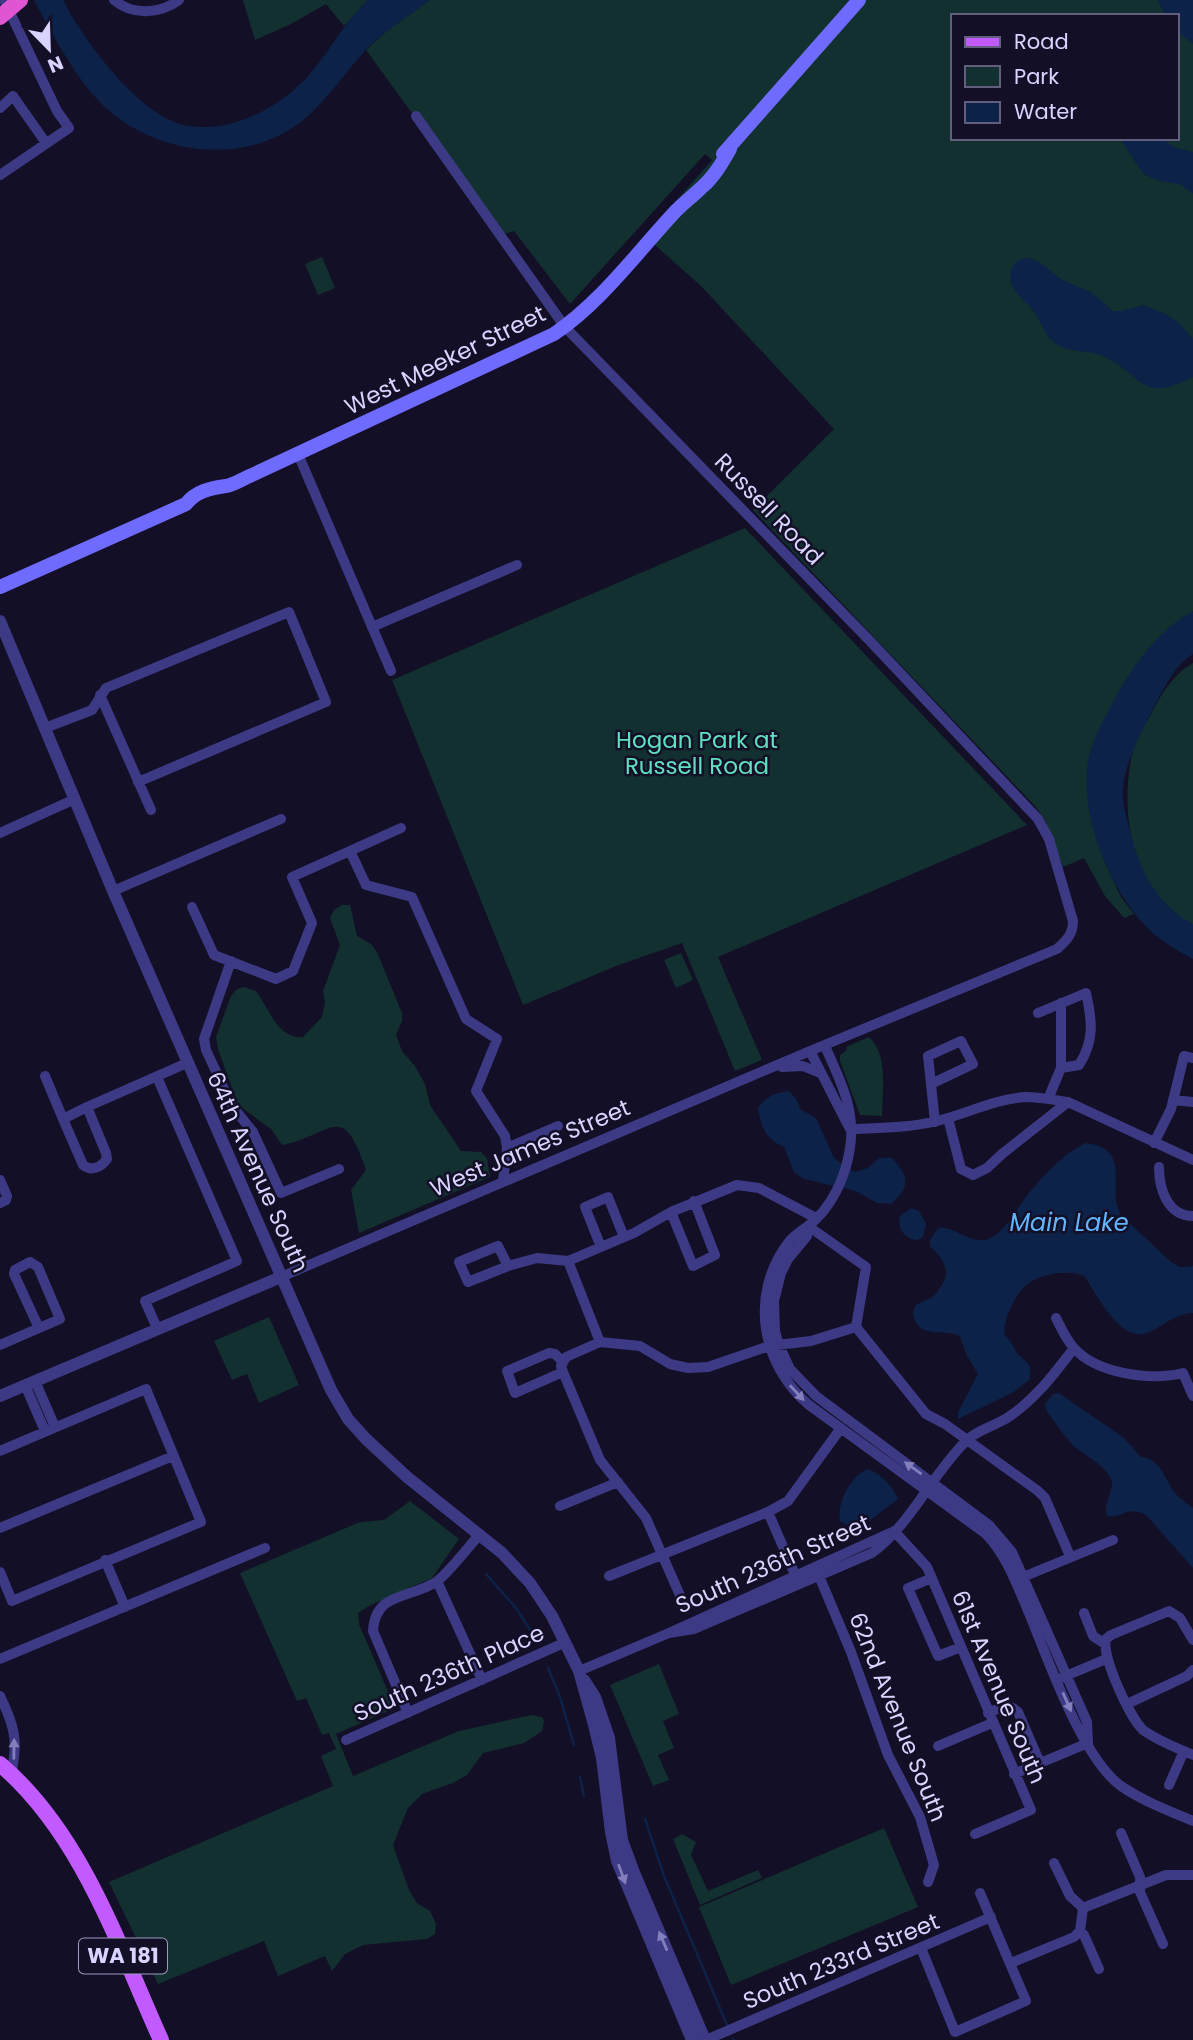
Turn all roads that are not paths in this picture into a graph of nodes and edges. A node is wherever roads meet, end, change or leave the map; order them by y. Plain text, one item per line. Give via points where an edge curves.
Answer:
1 (4, 0) edge
2 (20, 0) edge
3 (114, 0) edge
4 (179, 0) edge
5 (859, 0) edge
6 (866, 0) edge
7 (0, 18) edge
8 (839, 26) junction
9 (0, 108) edge
10 (416, 116) dead end
11 (46, 143) junction
12 (0, 175) edge
13 (565, 327) junction
14 (298, 454) junction
15 (517, 565) dead end
16 (0, 587) edge
17 (0, 621) edge
18 (372, 627) junction
19 (391, 671) dead end
20 (100, 695) junction
21 (45, 729) junction
22 (138, 782) junction
23 (75, 799) junction
24 (150, 810) dead end
25 (281, 819) dead end
26 (401, 828) dead end
27 (0, 833) edge
28 (350, 851) junction
29 (113, 891) junction
30 (192, 907) dead end
31 (1071, 933) joint
32 (231, 961) junction
33 (1061, 1003) junction
34 (1038, 1013) dead end
35 (825, 1046) junction
36 (810, 1051) junction
37 (1193, 1058) edge
38 (187, 1063) junction
39 (771, 1068) junction
40 (1061, 1068) junction
41 (820, 1073) junction
42 (45, 1076) dead end
43 (157, 1077) junction
44 (931, 1084) junction
45 (1048, 1099) junction
46 (1173, 1100) junction
47 (1068, 1102) junction
48 (1193, 1102) edge
49 (232, 1106) junction
50 (87, 1107) junction
51 (210, 1115) junction
52 (948, 1118) junction
53 (63, 1119) junction
54 (935, 1122) junction
55 (558, 1126) dead end
56 (851, 1129) junction
57 (1154, 1143) junction
58 (508, 1148) junction
59 (1193, 1160) edge
60 (1159, 1167) dead end
61 (339, 1169) dead end
62 (0, 1180) edge
63 (503, 1181) junction
64 (694, 1201) junction
65 (0, 1203) edge
66 (671, 1212) junction
67 (1193, 1216) edge
68 (812, 1222) junction
69 (624, 1237) junction
70 (601, 1247) junction
71 (568, 1261) junction
72 (508, 1266) junction
73 (281, 1277) junction
74 (1056, 1318) dead end
75 (856, 1327) junction
76 (39, 1328) junction
77 (157, 1328) junction
78 (600, 1342) junction
79 (0, 1345) edge
80 (774, 1346) junction
81 (1074, 1348) junction
82 (563, 1367) junction
83 (1188, 1372) edge
84 (30, 1383) junction
85 (0, 1396) edge
86 (1193, 1396) edge
87 (841, 1428) junction
88 (50, 1429) junction
89 (967, 1440) junction
90 (0, 1451) edge
91 (173, 1456) junction
92 (618, 1482) junction
93 (930, 1487) junction
94 (560, 1506) dead end
95 (768, 1512) junction
96 (0, 1528) edge
97 (894, 1531) junction
98 (480, 1534) junction
99 (1113, 1541) dead end
100 (265, 1548) dead end
101 (662, 1555) junction
102 (1070, 1556) junction
103 (105, 1560) junction
104 (0, 1572) edge
105 (818, 1572) junction
106 (609, 1576) dead end
107 (1023, 1577) junction
108 (932, 1578) junction
109 (798, 1580) junction
110 (437, 1581) junction
111 (125, 1607) junction
112 (686, 1609) dead end
113 (1084, 1613) dead end
114 (1193, 1641) edge
115 (566, 1642) junction
116 (1106, 1642) junction
117 (961, 1647) junction
118 (0, 1659) edge
119 (1107, 1659) junction
120 (1193, 1670) edge
121 (579, 1671) junction
122 (1062, 1678) junction
123 (482, 1680) junction
124 (0, 1696) edge
125 (1127, 1704) junction
126 (408, 1713) junction
127 (990, 1718) junction
128 (346, 1740) dead end
129 (1088, 1743) junction
130 (939, 1746) dead end
131 (1188, 1753) edge
132 (1040, 1763) junction
133 (5, 1769) edge
134 (1014, 1774) junction
135 (1169, 1785) dead end
136 (1193, 1821) edge
137 (1121, 1833) dead end
138 (975, 1834) dead end
139 (1054, 1863) dead end
140 (1193, 1875) edge
141 (928, 1882) dead end
142 (1141, 1885) junction
143 (980, 1894) dead end
144 (1083, 1908) junction
145 (991, 1917) junction
146 (1080, 1931) junction
147 (1163, 1944) dead end
148 (920, 1948) junction
149 (1011, 1963) junction
150 (1099, 1969) dead end
151 (161, 2040) edge
152 (692, 2040) edge
153 (706, 2040) edge

1 - 11 street via 69,128
2 - 7 highway, bridge
3 - 4 street via 134,11 158,10
5 - 8 main road, West Meeker Street
6 - 8 main road, West Meeker Street
8 - 13 main road, West Meeker Street via 730,149 701,189
9 - 11 street via 13,96
10 - 13 street, Russell Road
11 - 12 street
13 - 14 main road, West Meeker Street
13 - 31 street, Russell Road via 1038,819 1049,839 1073,920
14 - 16 main road, West Meeker Street via 226,486 218,485 186,504
14 - 18 street
15 - 18 street
17 - 21 street, 64th Avenue South
18 - 19 street
20 - 21 street via 92,710
20 - 22 street
20 - 22 street via 106,688 289,612 326,702
21 - 23 street, 64th Avenue South
22 - 24 street
23 - 27 street
23 - 29 street, 64th Avenue South
25 - 29 street
26 - 28 street
28 - 32 street via 292,877 312,923 293,971 276,979
28 - 58 street via 366,885 412,897 466,1019 497,1039 476,1091 500,1126
29 - 38 street, 64th Avenue South
30 - 32 street via 211,952
31 - 35 street, West James Street via 1057,949
32 - 49 street via 204,1038
33 - 34 street
33 - 40 street
33 - 40 street via 1086,993 1090,1045 1079,1065
35 - 36 street, West James Street
35 - 56 street via 850,1105
36 - 39 street, West James Street
36 - 41 street
37 - 46 street via 1184,1056
38 - 43 street
38 - 51 street, 64th Avenue South
39 - 41 street via 803,1066
39 - 63 street, West James Street
40 - 45 street
41 - 56 street
42 - 53 street
43 - 50 street
43 - 77 street via 237,1261 145,1301
44 - 44 street via 928,1056 961,1041 972,1064
44 - 54 street
45 - 47 street
45 - 52 street via 1003,1101
46 - 48 street
46 - 57 street
47 - 52 street via 973,1175 961,1169
47 - 57 street
49 - 51 street
49 - 61 street via 253,1132 281,1193
50 - 53 street
50 - 53 street via 106,1153 103,1165 83,1165
51 - 73 street, 64th Avenue South
52 - 54 street
54 - 56 street
55 - 58 street
56 - 68 street via 848,1159 837,1189
57 - 59 street
58 - 63 street
60 - 67 street via 1161,1193 1167,1202
62 - 65 street via 7,1196
63 - 73 street, West James Street
64 - 66 street
64 - 66 street via 715,1255 693,1266
64 - 68 street via 747,1185
66 - 69 street
68 - 75 street via 866,1267
68 - 80 street via 788,1259 777,1287
69 - 70 street
69 - 70 street via 608,1197 585,1207
70 - 71 street
71 - 72 street via 537,1258
71 - 78 street
72 - 72 street via 468,1282 459,1262 498,1246
73 - 77 street, West James Street
73 - 98 street, 64th Avenue South via 348,1419 407,1477
74 - 81 street
75 - 80 street
75 - 89 street via 926,1414
76 - 76 street via 60,1319 38,1267 30,1262 14,1274
76 - 79 street
77 - 84 street, West James Street
78 - 80 street via 640,1346 670,1364 688,1368 715,1366
78 - 82 street via 566,1357
80 -> 87 street via 778,1368 792,1388
93 -> 80 street via 806,1388
81 - 83 street via 1103,1367 1126,1373 1165,1377
81 - 89 street, South 236th Street via 1029,1403
82 - 82 street via 516,1393 507,1371 549,1353 555,1354
82 - 92 street via 600,1460
83 - 86 street
84 - 85 street, West James Street
84 - 88 street
87 - 93 street
87 - 95 street via 788,1501
88 - 90 street
88 - 91 street via 146,1389
89 - 93 street, South 236th Street
89 - 102 street via 1045,1498
91 - 96 street
91 - 103 street via 201,1522
92 - 94 street
92 - 101 street via 642,1511
93 - 97 street, South 236th Street
93 - 107 street via 996,1531
93 - 122 street via 997,1546
95 - 101 street
95 - 109 street
97 - 105 street, South 236th Street
97 - 108 street, 61st Avenue South via 923,1561
98 - 110 street
98 - 115 street, 64th Avenue South via 530,1583
99 - 102 street
100 - 111 street
101 - 106 street
101 - 112 street
102 - 107 street
103 - 104 street via 12,1601
103 - 111 street
105 - 109 street, South 236th Street
105 - 141 street, 62nd Avenue South via 884,1746 920,1817 934,1866
107 - 122 street
108 - 117 street, 61st Avenue South
108 - 117 street via 908,1588 939,1656
109 - 121 street, South 236th Street
110 - 123 street
110 - 126 street via 382,1605 374,1616 373,1631
111 - 118 street
113 - 116 street via 1093,1636
114 - 116 street via 1180,1618 1169,1612
115 - 121 street, 64th Avenue South
115 - 123 street, South 236th Place
116 - 119 street
117 - 127 street, 61st Avenue South
119 - 122 street
119 - 125 street
120 - 125 street
121 -> 152 street, 64th Avenue South via 602,1758 617,1861
153 -> 121 street, 64th Avenue South via 622,1840 609,1738 595,1697
122 - 129 street
123 - 126 street, South 236th Place
133 -> 124 street via 16,1754 13,1724
125 - 131 street via 1142,1728
126 - 128 street, South 236th Place
127 - 130 street
127 - 132 street via 1004,1706 1013,1707
127 - 134 street, 61st Avenue South
129 - 132 street
129 - 136 street via 1104,1770 1120,1785
131 - 135 street
132 - 134 street
133 - 151 main road, WA 181 via 40,1807 86,1874
134 - 138 street, 61st Avenue South via 1031,1810
137 - 142 street
139 - 144 street via 1070,1896
140 - 142 street via 1166,1875
142 - 144 street
142 - 147 street
143 - 145 street
144 - 146 street
145 - 148 street, South 233rd Street
145 - 149 street
146 - 149 street
146 - 150 street
148 - 149 street via 955,2032 1026,2001
148 - 153 street, South 233rd Street

